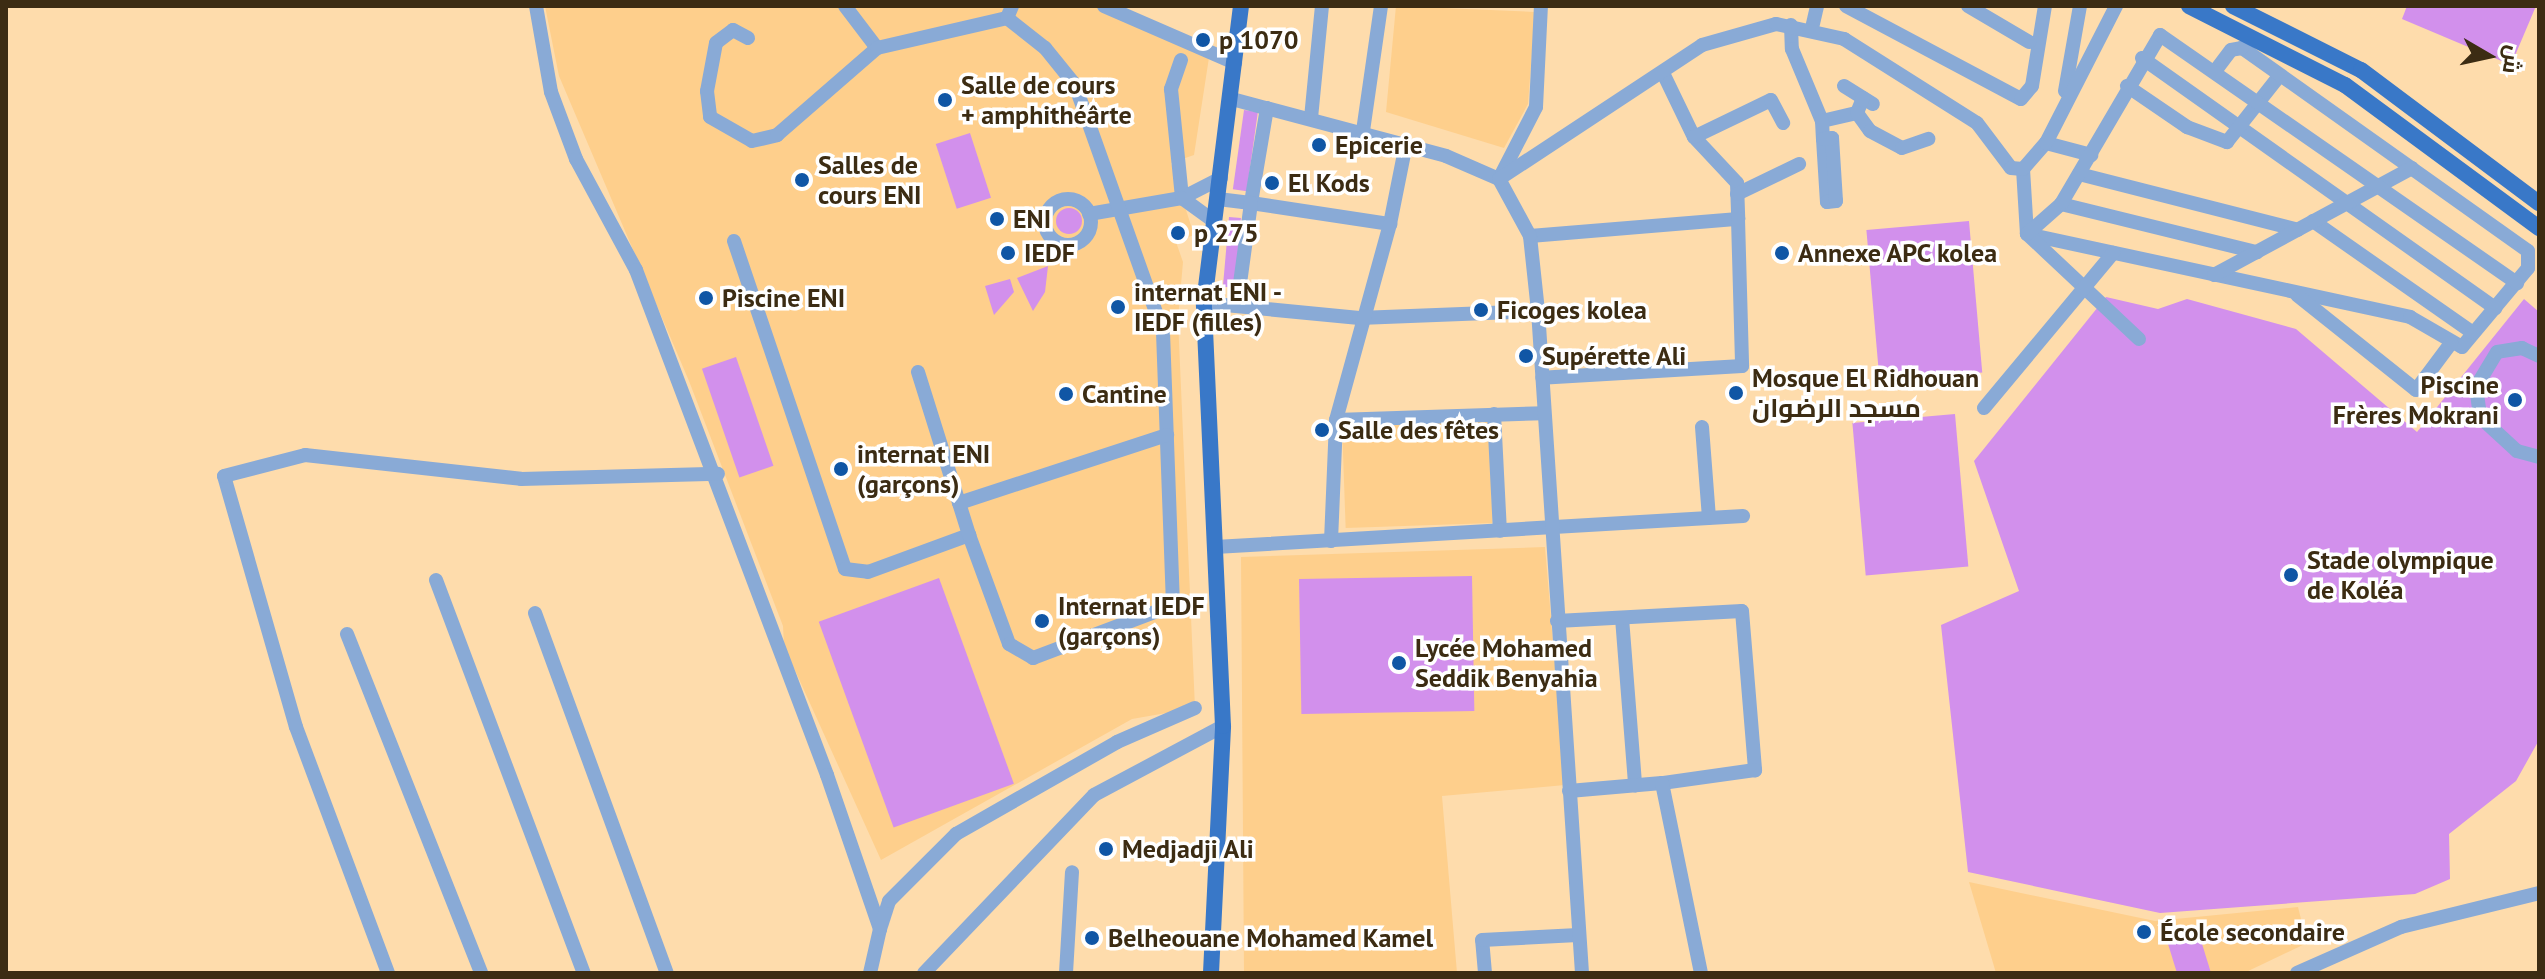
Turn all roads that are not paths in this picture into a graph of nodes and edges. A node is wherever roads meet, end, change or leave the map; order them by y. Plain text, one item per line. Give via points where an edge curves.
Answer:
1 (536, 6) edge
2 (845, 6) edge
3 (1104, 6) edge
4 (1241, 6) edge
5 (1322, 6) edge
6 (1381, 6) edge
7 (1541, 6) edge
8 (1817, 6) edge
9 (1846, 6) edge
10 (1968, 6) edge
11 (2045, 6) edge
12 (2080, 6) edge
13 (2116, 6) edge
14 (2189, 6) edge
15 (2233, 6) edge
16 (1010, 12) edge
17 (1791, 25) junction
18 (1812, 28) junction
19 (748, 38) dead end
20 (2034, 46) junction
21 (877, 48) junction
22 (2142, 58) junction
23 (1181, 60) dead end
24 (1235, 63) junction
25 (2215, 71) junction
26 (1663, 73) junction
27 (2280, 75) junction
28 (1844, 86) dead end
29 (2127, 86) junction
30 (1232, 99) junction
31 (2260, 103) junction
32 (2062, 107) junction
33 (1267, 108) junction
34 (1857, 113) junction
35 (1311, 118) junction
36 (1822, 121) junction
37 (1783, 123) dead end
38 (1911, 129) dead end
39 (2242, 130) junction
40 (1363, 131) junction
41 (1694, 137) junction
42 (1823, 139) dead end
43 (2046, 143) junction
44 (1406, 144) junction
45 (2091, 155) junction
46 (1799, 164) dead end
47 (2412, 168) junction
48 (2023, 169) junction
49 (2079, 174) junction
50 (1221, 178) junction
51 (1499, 179) junction
52 (2379, 186) junction
53 (1737, 194) junction
54 (1182, 198) junction
55 (1218, 199) junction
56 (1121, 203) junction
57 (1251, 203) junction
58 (2539, 203) edge
59 (2061, 204) junction
60 (2344, 205) junction
61 (1089, 214) dead end
62 (1738, 219) junction
63 (2313, 221) junction
64 (1215, 222) junction
65 (1390, 224) junction
66 (2539, 228) edge
67 (2298, 230) junction
68 (2027, 234) junction
69 (1530, 236) junction
70 (734, 241) dead end
71 (2257, 252) junction
72 (2113, 253) junction
73 (2214, 275) junction
74 (2517, 283) junction
75 (2086, 285) junction
76 (2294, 292) junction
77 (1204, 303) junction
78 (1237, 305) junction
79 (2495, 308) junction
80 (1538, 311) junction
81 (1359, 318) junction
82 (2473, 333) junction
83 (2139, 339) dead end
84 (2451, 343) junction
85 (2539, 356) edge
86 (918, 372) dead end
87 (1542, 378) junction
88 (1984, 408) dead end
89 (1543, 413) junction
90 (1494, 414) junction
91 (1336, 420) junction
92 (1702, 427) dead end
93 (1167, 435) junction
94 (2539, 457) edge
95 (718, 474) junction
96 (959, 503) junction
97 (1743, 516) dead end
98 (1709, 518) junction
99 (1551, 527) junction
100 (1500, 531) junction
101 (969, 535) junction
102 (1331, 541) junction
103 (1215, 547) junction
104 (436, 580) dead end
105 (535, 613) dead end
106 (1622, 618) junction
107 (1557, 621) junction
108 (347, 634) dead end
109 (1195, 708) dead end
110 (1223, 726) junction
111 (1662, 783) junction
112 (1635, 785) junction
113 (1569, 791) junction
114 (1072, 872) dead end
115 (2539, 893) edge
116 (880, 929) junction
117 (1578, 935) junction
118 (388, 973) edge
119 (481, 973) edge
120 (584, 973) edge
121 (667, 973) edge
122 (870, 973) edge
123 (924, 973) edge
124 (1066, 973) edge
125 (1211, 973) edge
126 (1485, 973) edge
127 (1582, 973) edge
128 (1701, 973) edge
129 (2297, 973) edge

1 - 95 street via 551,92 576,159 636,270
2 - 21 street
3 - 24 street
4 - 24 main road
5 - 35 street
6 - 40 street
7 - 51 street via 1536,107
8 - 18 street
9 - 20 street via 2011,98 2029,94
10 - 20 street
11 - 20 street
12 - 32 street
13 - 32 street
14 - 66 main road via 2345,85
15 - 58 main road via 2361,70
16 - 21 street
16 - 56 street via 1075,85
17 - 18 street
17 - 26 street via 1732,31
17 - 36 street via 1792,49
18 - 48 street via 1844,39 1977,123 2011,168
19 - 21 street via 733,30 716,43 707,91 710,117 752,141 777,135
22 - 25 street via 2160,35
22 - 29 street
22 - 39 street
23 - 54 street via 1171,89
24 - 30 main road
25 - 27 street via 2236,48
25 - 31 street
26 - 41 street
26 - 51 street
27 - 31 street
27 - 47 street
28 - 34 street via 1868,101
29 - 39 street via 2187,127 2227,142
29 - 45 street
30 - 33 street
30 - 50 main road
31 - 39 street
31 - 52 street
32 - 43 street
33 - 35 street
33 - 57 street
34 - 36 street
34 - 38 street via 1870,131 1902,148 1932,141
35 - 40 street
36 - 42 street
37 - 41 street via 1771,100
39 - 60 street
40 - 44 street
41 - 53 street via 1737,183
43 - 45 street
43 - 48 street
44 - 51 street
44 - 65 street
45 - 49 street
46 - 53 street
47 - 52 street
47 - 74 street via 2528,251 2531,262
48 - 68 street
49 - 59 street
49 - 67 street
50 - 54 street
50 - 55 main road
51 - 69 street
52 - 60 street
52 - 74 street
53 - 62 street
54 - 56 street
54 - 64 street
55 - 57 street
55 - 64 main road
56 - 61 street
56 - 93 street via 1163,332
57 - 65 street
57 - 78 street
59 - 68 street
59 - 71 street
60 - 63 street
60 - 79 street
62 - 69 street
62 - 87 street via 1742,366
63 - 67 street
63 - 82 street
64 - 77 main road
65 - 81 street
67 - 71 street
68 - 72 street
68 - 75 street
69 - 80 street
70 - 101 street via 845,569 868,572
71 - 73 street
72 - 73 street
72 - 75 street
73 - 76 street
74 - 79 street
75 - 83 street
75 - 88 street
76 - 84 street via 2410,317
76 - 84 street via 2416,390
77 - 78 street
77 - 103 main road
78 - 81 street
79 - 82 street
80 - 81 street
80 - 87 street
81 - 91 street
82 - 84 street via 2462,347
85 - 94 street via 2522,348 2497,352 2476,387 2480,417 2517,451
86 - 96 street
87 - 89 street
89 - 90 street
89 - 99 street
90 - 91 street
90 - 100 street
91 - 102 street
92 - 98 street
93 - 96 street
93 - 101 street via 1173,605 1021,657 1009,644
95 - 116 street
95 - 118 street via 521,479 305,455 224,476 296,727
96 - 101 street
97 - 98 street
98 - 99 street
99 - 100 street
99 - 107 street
100 - 102 street
102 - 103 street
103 - 110 main road
104 - 120 street
105 - 121 street
106 - 107 street
106 - 111 street via 1742,611 1755,770
106 - 112 street
107 - 113 street
108 - 119 street
109 - 116 street via 1117,742 956,834 889,901
110 - 123 street via 1094,795
110 - 125 main road
111 - 112 street
111 - 128 street
112 - 113 street
113 - 117 street
114 - 124 street
115 - 129 street via 2401,927
116 - 122 street
117 - 126 street via 1482,940
117 - 127 street

